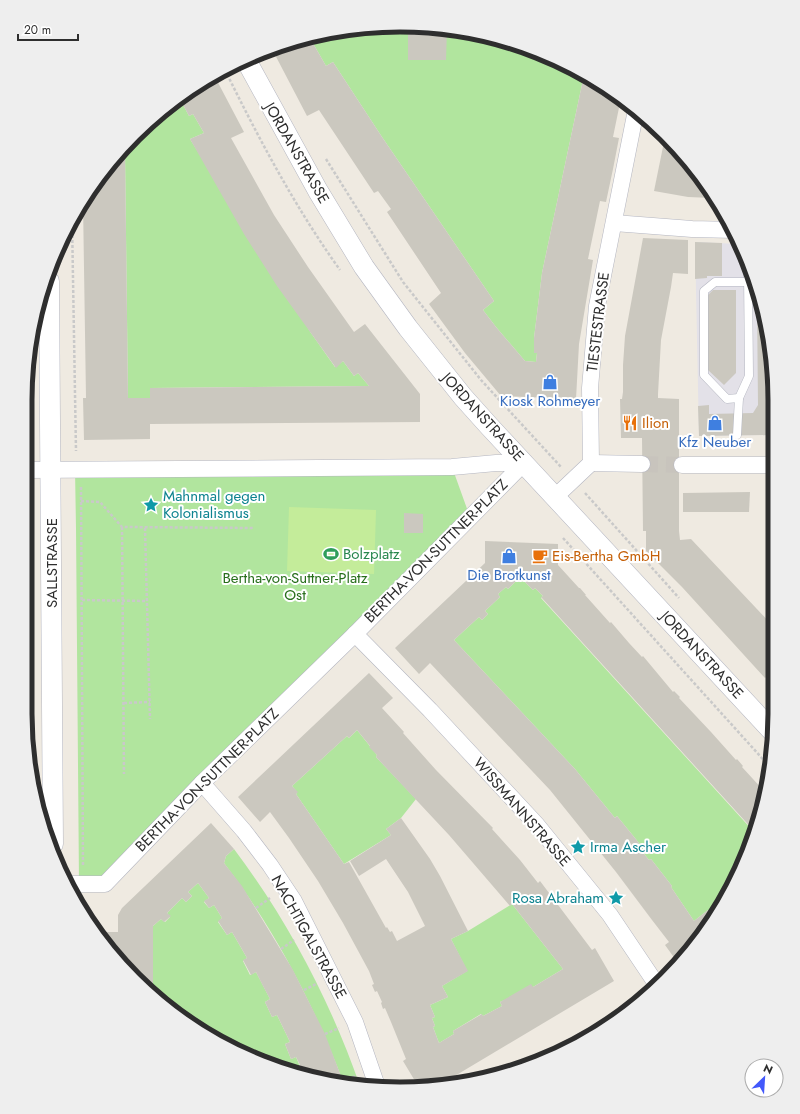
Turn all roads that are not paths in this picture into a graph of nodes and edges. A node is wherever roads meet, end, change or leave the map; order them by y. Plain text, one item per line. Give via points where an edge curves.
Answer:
1 (249, 65) edge
2 (635, 116) edge
3 (614, 223) junction
4 (726, 230) edge
5 (748, 282) joint
6 (49, 291) edge
7 (739, 398) junction
8 (737, 435) dead end
9 (524, 463) junction
10 (591, 464) junction
11 (642, 464) tunnel mouth
12 (682, 465) tunnel mouth
13 (768, 465) edge
14 (32, 470) edge
15 (51, 470) junction
16 (555, 497) junction
17 (355, 634) junction
18 (768, 726) edge
19 (202, 783) junction
20 (53, 835) edge
21 (77, 884) edge
22 (654, 980) edge
23 (375, 1081) edge

1 - 9 street, JORDANSTRASSE via 318,191 364,267 463,397
2 - 3 street, TIESTESTRASSE
3 - 4 street
3 - 10 street, TIESTESTRASSE via 597,306 590,388
5 - 7 lane via 749,376
5 - 7 lane via 715,282 704,291 704,375 727,399
6 - 15 street, SALLSTRASSE
7 - 8 lane
9 - 15 street, BERTHA-VON-SUTTNER-PLATZ via 452,467
9 - 16 street, JORDANSTRASSE
9 - 17 street, BERTHA-VON-SUTTNER-PLATZ
10 - 11 street
10 - 16 street
12 - 13 street
14 - 15 street, BERTHA-VON-SUTTNER-PLATZ
15 - 20 street, SALLSTRASSE
16 - 18 street, JORDANSTRASSE
17 - 19 street, BERTHA-VON-SUTTNER-PLATZ
17 - 22 street, WISSMANNSTRASSE via 537,825 610,915
19 - 21 street, BERTHA-VON-SUTTNER-PLATZ via 105,884
19 - 23 street, NACHTIGALSTRASSE via 244,831 294,901 355,1022

